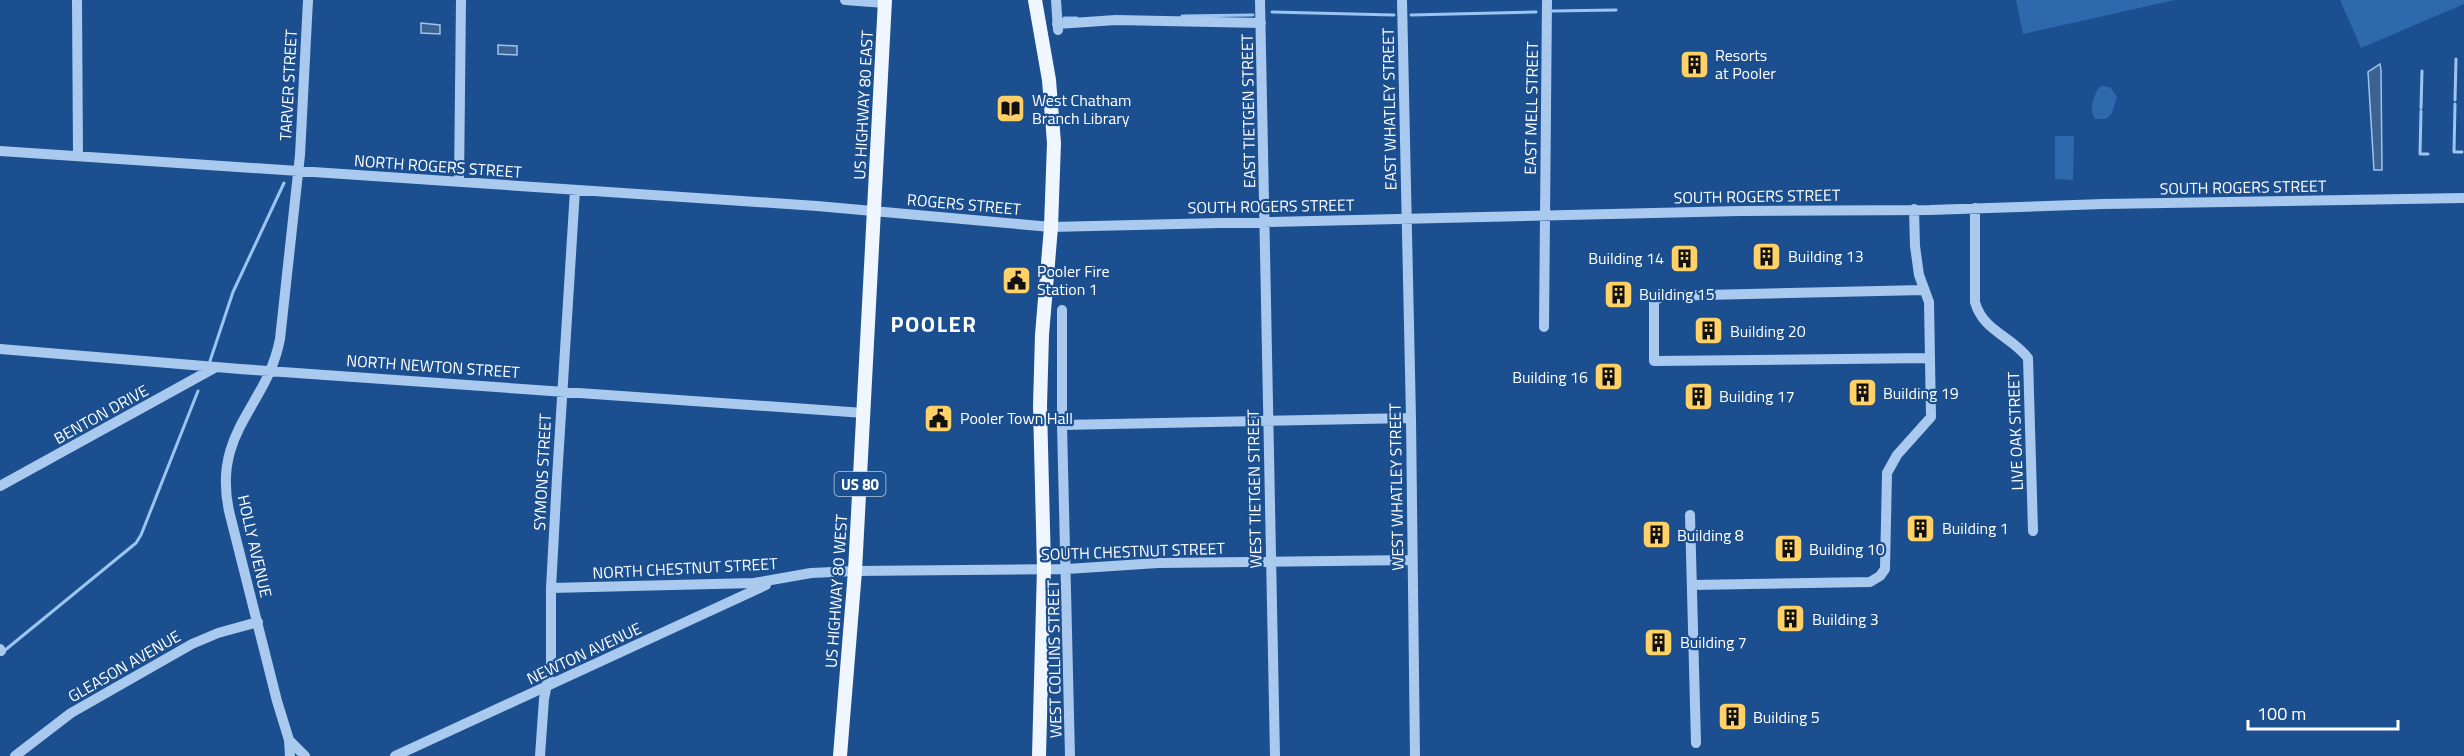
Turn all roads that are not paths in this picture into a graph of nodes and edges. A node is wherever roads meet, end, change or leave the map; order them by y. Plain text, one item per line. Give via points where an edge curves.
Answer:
1 (78, 0) edge
2 (308, 0) edge
3 (462, 0) edge
4 (845, 0) edge
5 (1035, 0) edge
6 (1056, 0) edge
7 (1260, 0) edge
8 (1402, 0) edge
9 (1548, 0) edge
10 (885, 1) edge
11 (1261, 23) junction
12 (0, 151) edge
13 (78, 156) junction
14 (298, 171) junction
15 (459, 182) junction
16 (575, 190) junction
17 (2464, 198) edge
18 (1975, 208) junction
19 (1914, 209) junction
20 (874, 212) junction
21 (1544, 216) junction
22 (1405, 218) junction
23 (1265, 222) junction
24 (1051, 227) junction
25 (1924, 290) junction
26 (1062, 310) dead end
27 (1544, 327) dead end
28 (0, 349) edge
29 (1929, 358) junction
30 (216, 367) junction
31 (271, 371) junction
32 (562, 391) junction
33 (864, 413) junction
34 (1411, 418) junction
35 (1268, 420) junction
36 (1062, 425) junction
37 (0, 486) edge
38 (1690, 515) dead end
39 (2033, 531) dead end
40 (1412, 560) junction
41 (1271, 563) junction
42 (1044, 568) junction
43 (1067, 569) junction
44 (855, 571) junction
45 (786, 578) junction
46 (1692, 585) junction
47 (551, 588) junction
48 (258, 622) junction
49 (547, 687) junction
50 (289, 740) junction
51 (1696, 743) dead end
52 (15, 756) edge
53 (290, 756) edge
54 (305, 756) edge
55 (395, 756) edge
56 (540, 756) edge
57 (840, 756) edge
58 (1039, 756) edge
59 (1070, 756) edge
60 (1275, 756) edge
61 (1415, 756) edge

1 - 13 street
2 - 14 street, TARVER STREET
3 - 15 street
4 - 10 street
5 - 24 main road via 1049,80 1054,143
6 - 11 street via 1057,27 1116,20
7 - 11 street, EAST TIETGEN STREET
8 - 22 street, EAST WHATLEY STREET
9 - 21 street, EAST MELL STREET
10 - 20 main road, US HIGHWAY 80 EAST / US 80
11 - 23 street, EAST TIETGEN STREET
12 - 13 street, NORTH ROGERS STREET
13 - 14 street, NORTH ROGERS STREET
14 - 15 street, NORTH ROGERS STREET
14 - 31 street, HOLLY AVENUE via 280,339
15 - 16 street, NORTH ROGERS STREET
16 - 20 street, NORTH ROGERS STREET
16 - 32 street, SYMONS STREET
17 - 18 street, SOUTH ROGERS STREET
18 - 19 street, SOUTH ROGERS STREET
18 - 39 street, LIVE OAK STREET via 1975,302 1979,315 2028,358
19 - 21 street, SOUTH ROGERS STREET
19 - 25 street via 1918,275
20 - 24 street, ROGERS STREET
20 - 33 main road, US HIGHWAY 80 WEST / US 80
21 - 22 street, SOUTH ROGERS STREET
21 - 27 street, EAST MELL STREET
22 - 23 street, SOUTH ROGERS STREET
22 - 34 street, WEST WHATLEY STREET
23 - 24 street, SOUTH ROGERS STREET
23 - 35 street, WEST TIETGEN STREET
24 - 42 main road via 1042,335
25 - 29 street via 1929,302
25 - 29 street via 1663,296 1654,301 1654,361
26 - 36 street, WEST COLLINS STREET
28 - 30 street, NORTH NEWTON STREET
29 - 46 street via 1931,417 1897,455 1887,473 1885,569 1880,576 1870,582
30 - 31 street, NORTH NEWTON STREET
30 - 37 street, BENTON DRIVE
31 - 32 street, NORTH NEWTON STREET
31 - 48 street, HOLLY AVENUE via 239,427 226,473 228,503
32 - 33 street, NORTH NEWTON STREET
32 - 47 street, SYMONS STREET
33 - 44 main road, US HIGHWAY 80 WEST / US 80
34 - 35 street
34 - 40 street, WEST WHATLEY STREET
35 - 36 street
35 - 41 street, WEST TIETGEN STREET
36 - 43 street, WEST COLLINS STREET
38 - 46 street
40 - 41 street, SOUTH CHESTNUT STREET
40 - 61 street, WEST WHATLEY STREET
41 - 43 street, SOUTH CHESTNUT STREET via 1158,563
41 - 60 street, WEST TIETGEN STREET
42 - 43 street, SOUTH CHESTNUT STREET
42 - 44 street, SOUTH CHESTNUT STREET
42 - 58 main road
43 - 59 street, WEST COLLINS STREET
44 - 45 street, NORTH CHESTNUT STREET
44 - 57 main road, US HIGHWAY 80 WEST / US 80
45 - 47 street, NORTH CHESTNUT STREET via 754,583
45 - 49 street, NEWTON AVENUE
46 - 51 street
47 - 49 street, SYMONS STREET via 551,664
48 - 50 street, HOLLY AVENUE
48 - 52 street, GLEASON AVENUE via 192,644 71,713
49 - 55 street, NEWTON AVENUE
49 - 56 street, SYMONS STREET
50 - 53 street, HOLLY AVENUE
50 - 54 street

